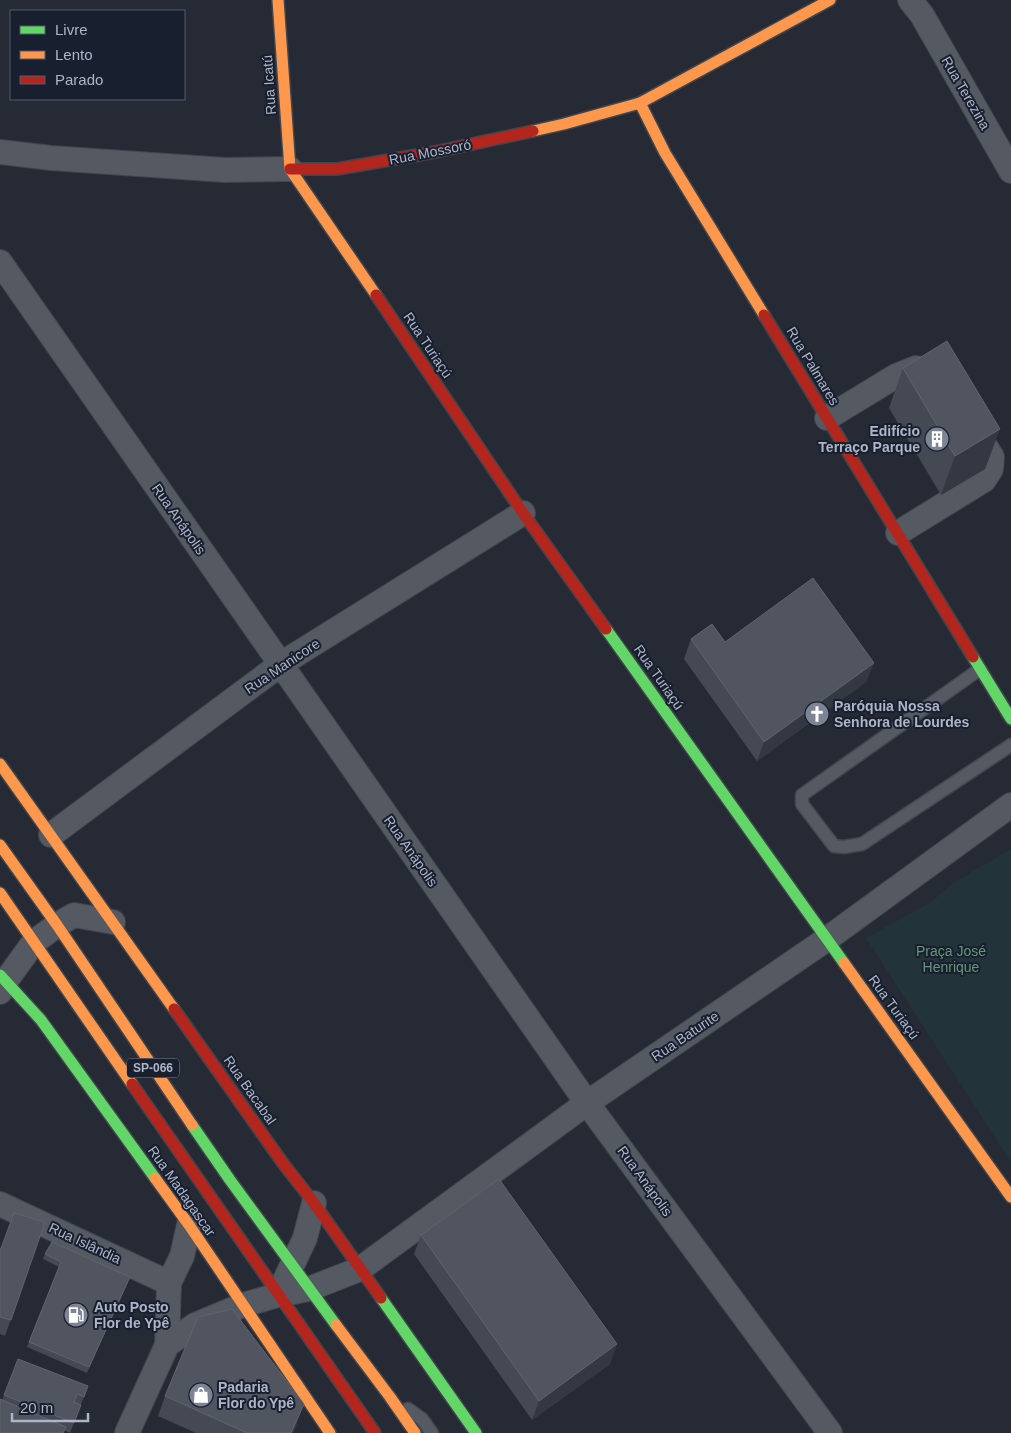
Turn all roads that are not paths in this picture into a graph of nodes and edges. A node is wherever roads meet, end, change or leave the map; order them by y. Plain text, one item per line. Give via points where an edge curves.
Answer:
1 (278, 0) edge
2 (830, 0) edge
3 (917, 5) edge
4 (640, 103) junction
5 (0, 152) edge
6 (290, 168) junction
7 (1011, 171) edge
8 (0, 262) edge
9 (947, 387) edge
10 (962, 411) edge
11 (827, 418) junction
12 (523, 512) junction
13 (898, 533) junction
14 (281, 664) junction
15 (980, 669) junction
16 (1011, 719) edge
17 (1011, 745) edge
18 (0, 764) edge
19 (1011, 805) edge
20 (51, 835) junction
21 (0, 844) edge
22 (0, 893) edge
23 (113, 922) junction
24 (57, 925) junction
25 (827, 939) junction
26 (34, 942) junction
27 (2, 983) edge
28 (587, 1103) junction
29 (1011, 1197) edge
30 (314, 1202) junction
31 (0, 1204) edge
32 (189, 1225) junction
33 (293, 1265) junction
34 (360, 1269) junction
35 (169, 1283) junction
36 (309, 1289) junction
37 (278, 1295) junction
38 (243, 1305) junction
39 (167, 1345) junction
40 (390, 1397) junction
41 (127, 1433) edge
42 (330, 1433) edge
43 (375, 1433) edge
44 (415, 1433) edge
45 (432, 1433) edge
46 (476, 1433) edge
47 (830, 1433) edge

1 - 6 street, Rua Icatú
2 - 4 street, Rua Mossoró
3 - 7 street, Rua Terezina
4 - 6 street, Rua Mossoró via 564,124 435,152 337,169
4 - 11 street, Rua Palmares via 665,153
5 - 6 street, Rua Mossoró via 225,170
6 - 12 street, Rua Turiaçú
8 - 14 street, Rua Anápolis
9 - 11 street via 931,374 916,368 896,376
10 - 13 street via 992,457 991,469 984,480
11 - 13 street, Rua Palmares
12 - 14 street, Rua Manicore
12 - 25 street, Rua Turiaçú
13 - 15 street, Rua Palmares
14 - 20 street, Rua Manicore
14 - 28 street, Rua Anápolis
15 - 16 street, Rua Palmares
15 - 17 lane via 802,795 802,804 834,846 844,848 862,844
18 - 20 street, Rua Bacabal
19 - 25 street, Rua Baturite
20 - 23 street, Rua Bacabal
21 - 24 street, SP-066
22 - 26 street, SP-066
23 - 24 street via 74,915
23 - 30 street, Rua Bacabal via 282,1162
24 - 26 street
24 - 33 street, SP-066 via 230,1180
25 - 28 street, Rua Baturite
25 - 29 street, Rua Turiaçú
26 - 27 street
26 - 37 street, SP-066
27 - 32 street, Rua Madagascar via 41,1020
28 - 34 street, Rua Baturite
28 - 47 street, Rua Anápolis
30 - 33 street via 305,1238
30 - 34 street, Rua Bacabal
31 - 35 street, Rua Islândia
32 - 35 street via 182,1256
32 - 38 street, Rua Madagascar
33 - 36 street, SP-066
33 - 37 street
34 - 36 street, Rua Baturite
34 - 46 street, Rua Bacabal
35 - 39 street
36 - 37 street, Rua Baturite
36 - 40 street, SP-066
37 - 38 street, Rua Baturite
37 - 43 street, SP-066
38 - 39 street, Rua Baturite via 195,1325
38 - 42 street, Rua Madagascar
39 - 41 street
40 - 44 street, SP-066
40 - 45 lane via 422,1419

